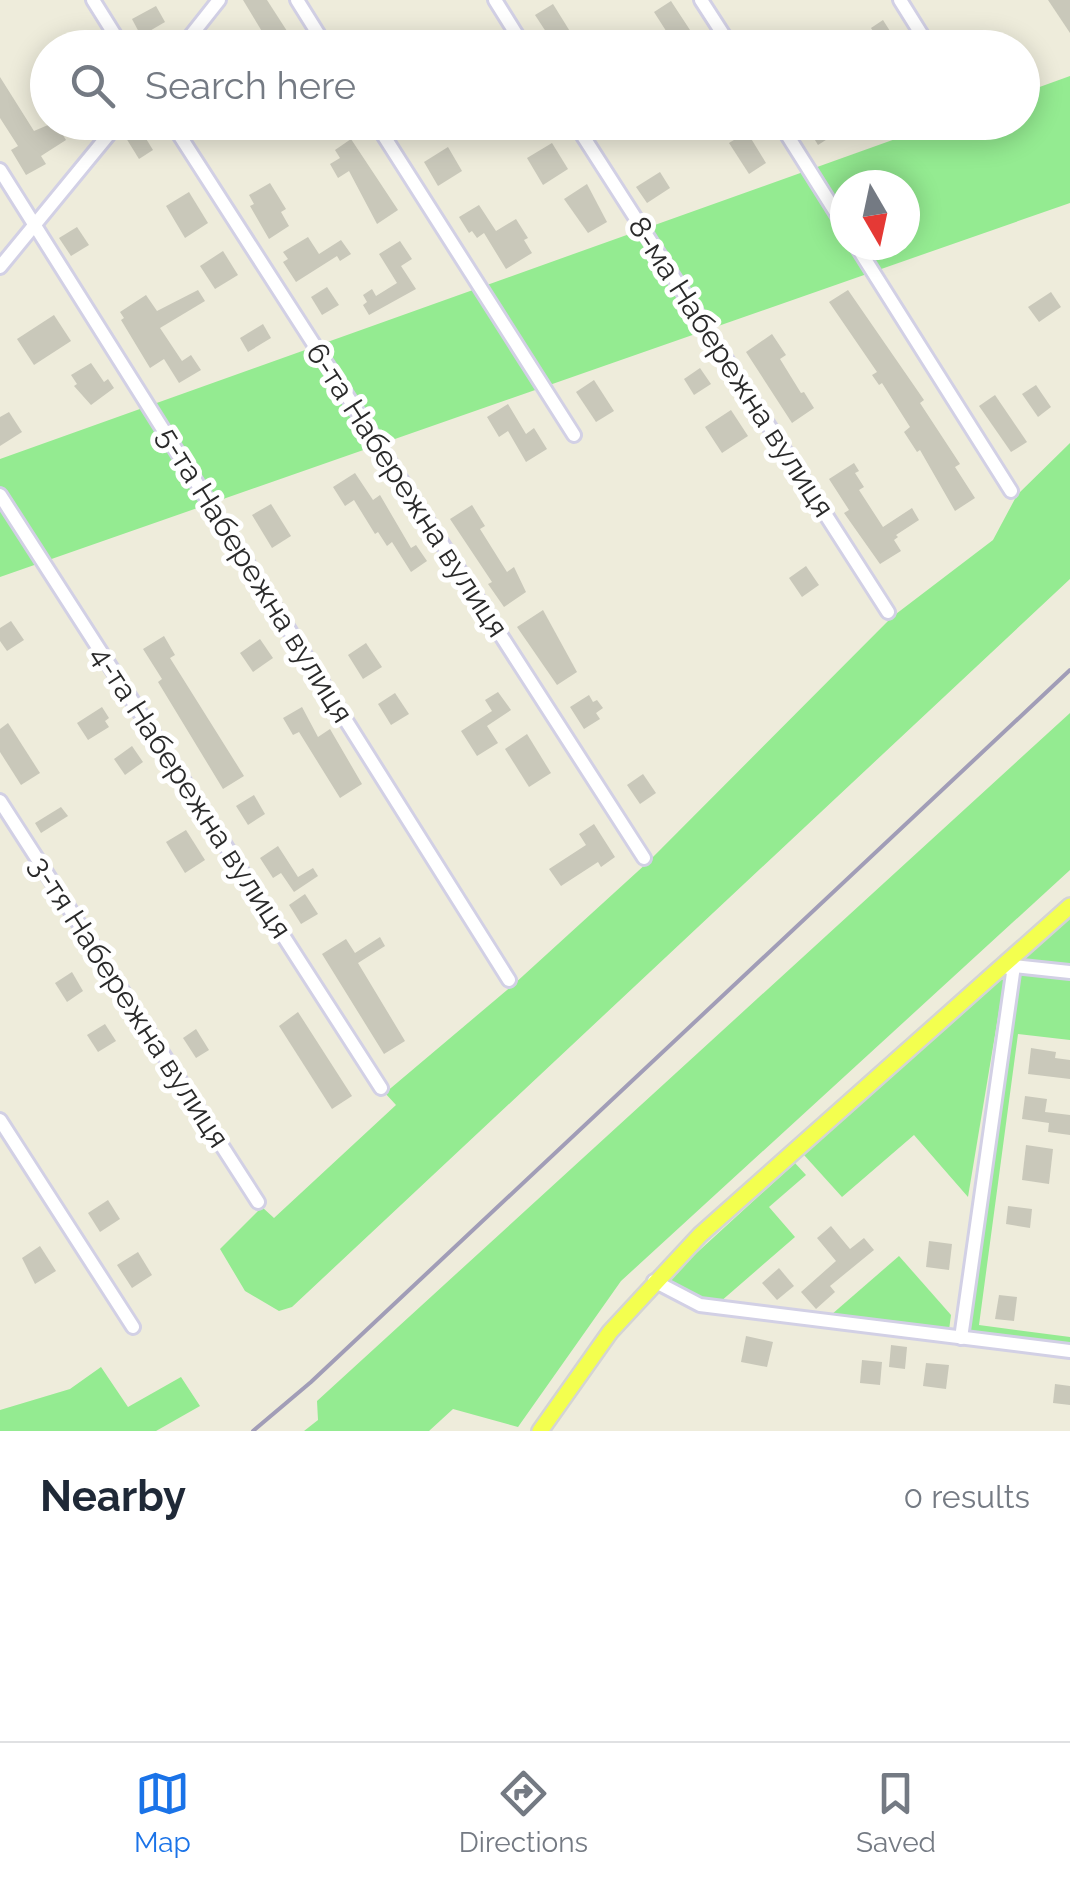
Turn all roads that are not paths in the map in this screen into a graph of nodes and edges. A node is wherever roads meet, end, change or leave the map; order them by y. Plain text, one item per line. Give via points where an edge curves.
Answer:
1 (93, 0) edge
2 (219, 0) edge
3 (297, 0) edge
4 (495, 0) edge
5 (701, 0) edge
6 (900, 0) edge
7 (112, 30) edge
8 (195, 30) edge
9 (316, 30) edge
10 (514, 30) edge
11 (720, 30) edge
12 (919, 30) edge
13 (105, 140) edge
14 (183, 140) edge
15 (386, 140) edge
16 (586, 140) edge
17 (791, 140) edge
18 (0, 170) edge
19 (830, 203) edge
20 (36, 225) junction
21 (866, 260) edge
22 (0, 267) edge
23 (574, 434) dead end
24 (1012, 491) dead end
25 (0, 495) edge
26 (888, 612) dead end
27 (0, 801) edge
28 (644, 858) dead end
29 (1070, 906) edge
30 (1007, 969) junction
31 (1070, 972) edge
32 (509, 980) dead end
33 (381, 1088) dead end
34 (0, 1120) edge
35 (258, 1202) dead end
36 (654, 1282) junction
37 (132, 1326) dead end
38 (960, 1338) junction
39 (1070, 1351) edge
40 (540, 1431) edge

1 - 7 street
2 - 8 street
3 - 9 street
4 - 10 street
5 - 11 street
6 - 12 street
13 - 20 street
14 - 28 street, 6-та Набережна вулиця
15 - 23 street
16 - 26 street, 8-ма Набережна вулиця
17 - 19 street
18 - 20 street, 5-та Набережна вулиця
20 - 22 street
20 - 32 street, 5-та Набережна вулиця
21 - 24 street
25 - 33 street, 4-та Набережна вулиця
27 - 35 street, 3-тя Набережна вулиця
29 - 30 main road
30 - 31 street
30 - 36 main road
30 - 38 street
34 - 37 street
36 - 38 street via 700,1304
36 - 40 main road
38 - 39 street

